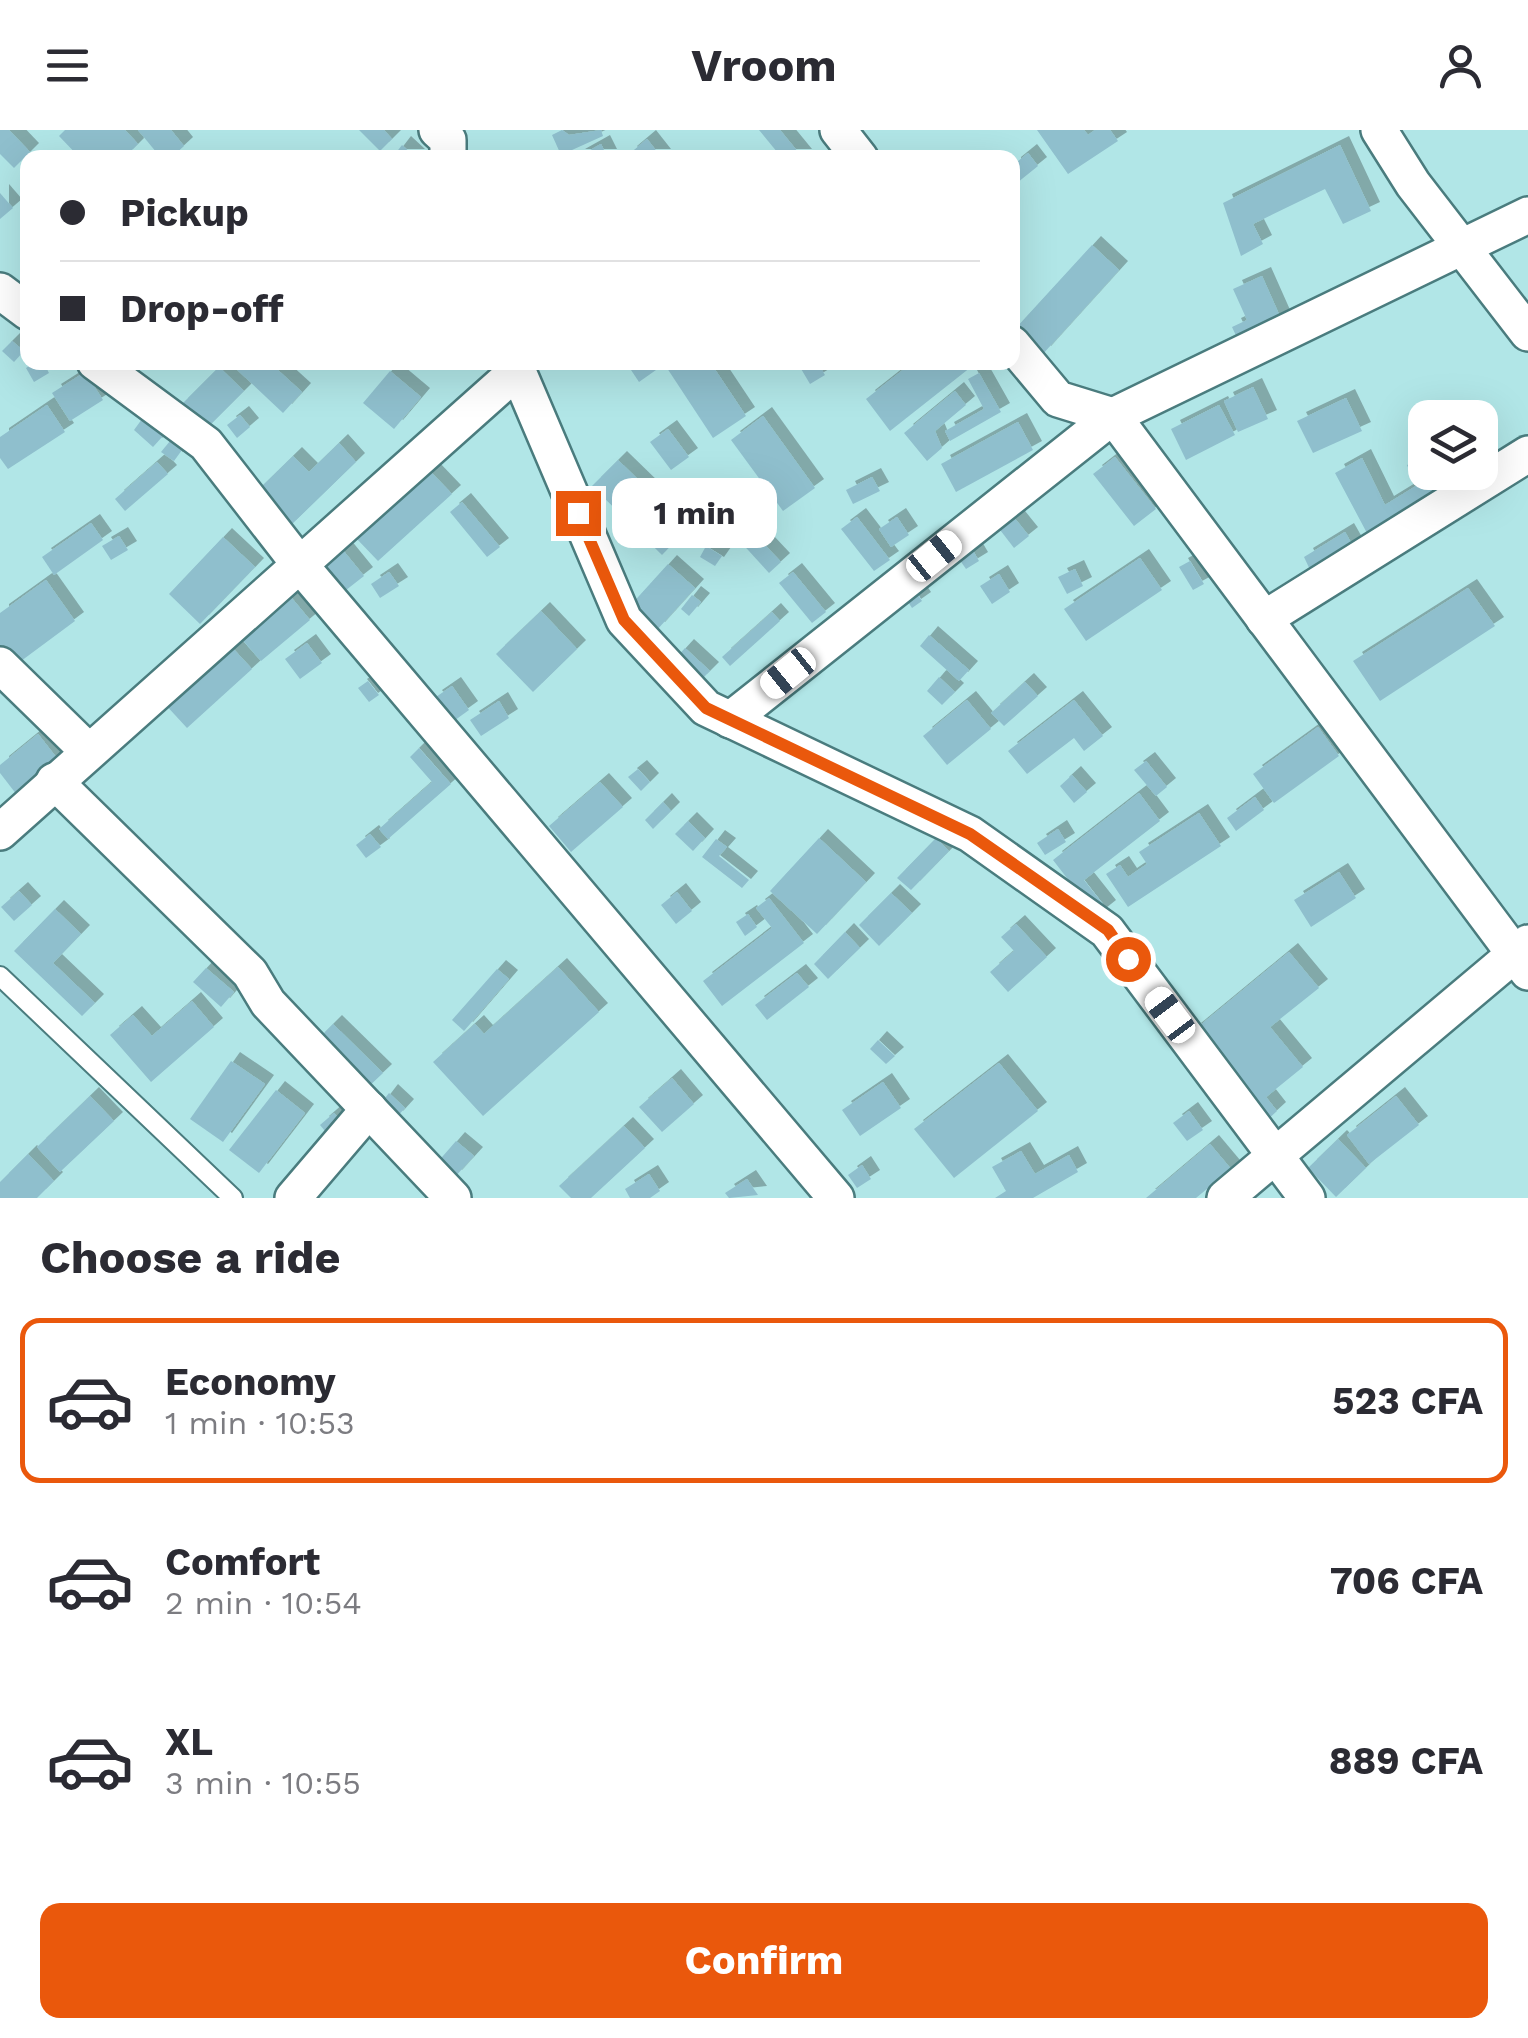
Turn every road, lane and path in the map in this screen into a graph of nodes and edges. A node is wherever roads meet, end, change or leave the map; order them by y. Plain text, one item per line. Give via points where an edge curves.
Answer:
1 (838, 130) edge
2 (1380, 130) edge
3 (854, 150) edge
4 (1528, 215) edge
5 (1462, 249) junction
6 (1528, 332) edge
7 (1020, 354) edge
8 (106, 370) edge
9 (512, 370) edge
10 (518, 370) edge
11 (1113, 416) junction
12 (1528, 454) edge
13 (300, 564) junction
14 (1264, 619) junction
15 (0, 665) edge
16 (730, 720) junction
17 (87, 750) junction
18 (54, 781) junction
19 (0, 832) edge
20 (1524, 956) edge
21 (0, 976) edge
22 (369, 1109) junction
23 (1275, 1156) junction
24 (233, 1198) edge
25 (293, 1198) edge
26 (454, 1198) edge
27 (836, 1198) edge
28 (1225, 1198) edge
29 (1307, 1198) edge

1 - 3 street
2 - 5 street
4 - 5 street
5 - 6 street
5 - 11 street
7 - 11 street via 1058,399
8 - 13 street via 206,444
9 - 13 street
10 - 16 street via 624,620 706,708
11 - 14 street
11 - 16 street
12 - 14 street
13 - 17 street
13 - 27 street
14 - 20 street
15 - 17 street
16 - 23 street via 970,834 1108,930
17 - 18 street
18 - 19 street
18 - 22 street via 250,973 268,1004
20 - 23 street
21 - 24 lane
22 - 25 street
22 - 26 street
23 - 28 street
23 - 29 street

